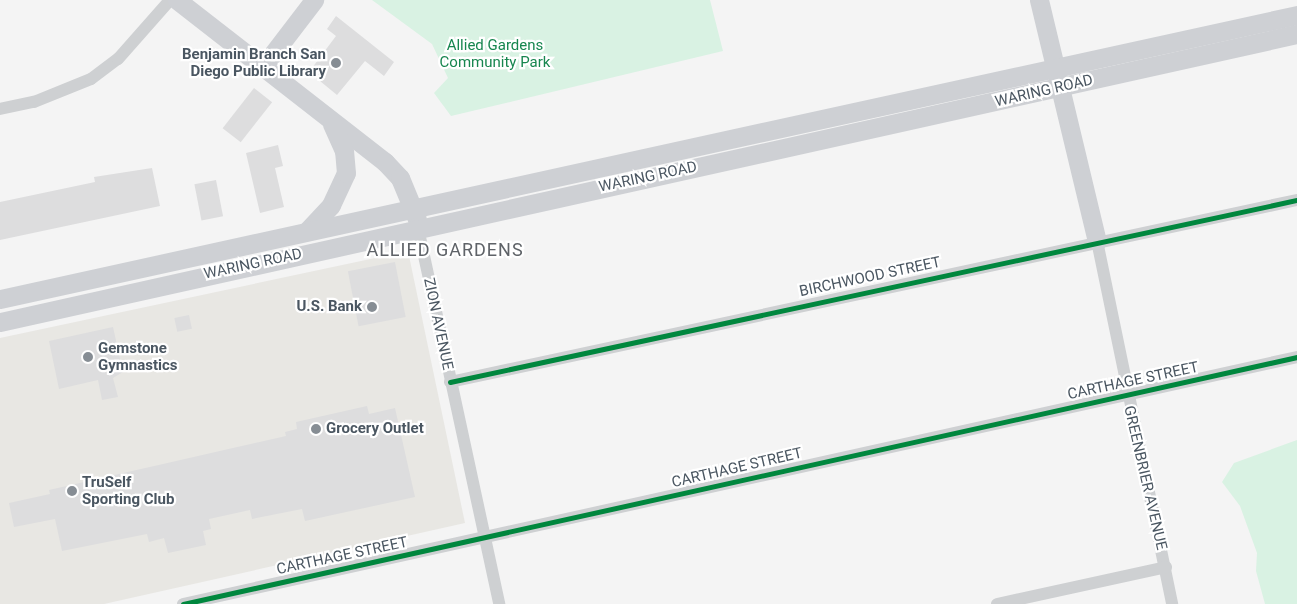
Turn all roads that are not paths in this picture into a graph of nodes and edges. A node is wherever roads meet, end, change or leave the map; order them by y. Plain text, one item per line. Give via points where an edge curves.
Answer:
1 (170, 0) edge
2 (177, 0) edge
3 (314, 0) edge
4 (1039, 0) edge
5 (1297, 14) edge
6 (1297, 34) edge
7 (262, 68) junction
8 (1054, 68) junction
9 (1058, 88) junction
10 (0, 109) edge
11 (330, 120) junction
12 (1297, 200) edge
13 (415, 208) junction
14 (418, 228) junction
15 (307, 231) junction
16 (1097, 241) junction
17 (0, 299) edge
18 (0, 322) edge
19 (1297, 357) edge
20 (450, 382) junction
21 (1126, 394) junction
22 (483, 537) junction
23 (1166, 567) junction
24 (183, 604) edge
25 (499, 604) edge
26 (997, 604) edge
27 (1172, 604) edge

1 - 10 street via 118,59 91,79 34,102
2 - 7 main road, ZION AVENUE
3 - 7 main road
4 - 8 main road, GREENBRIER AVENUE
5 - 8 main road, WARING ROAD
6 - 9 main road, WARING ROAD
7 - 11 main road, ZION AVENUE
8 - 9 main road, GREENBRIER AVENUE
8 - 13 main road, WARING ROAD
9 - 14 main road, WARING ROAD
9 - 16 main road, GREENBRIER AVENUE
11 - 13 main road, ZION AVENUE via 395,172
11 - 15 main road via 344,151 346,173 331,206
12 - 16 street, BIRCHWOOD STREET
13 - 14 main road, ZION AVENUE
13 - 15 main road, WARING ROAD
14 - 18 main road, WARING ROAD
14 - 20 street, ZION AVENUE
15 - 17 main road, WARING ROAD
16 - 20 street, BIRCHWOOD STREET
16 - 21 street, GREENBRIER AVENUE
19 - 21 street, CARTHAGE STREET
20 - 22 street, ZION AVENUE
21 - 22 street, CARTHAGE STREET
21 - 23 street, GREENBRIER AVENUE
22 - 24 street, CARTHAGE STREET
22 - 25 street, ZION AVENUE
23 - 26 street
23 - 27 street, GREENBRIER AVENUE

